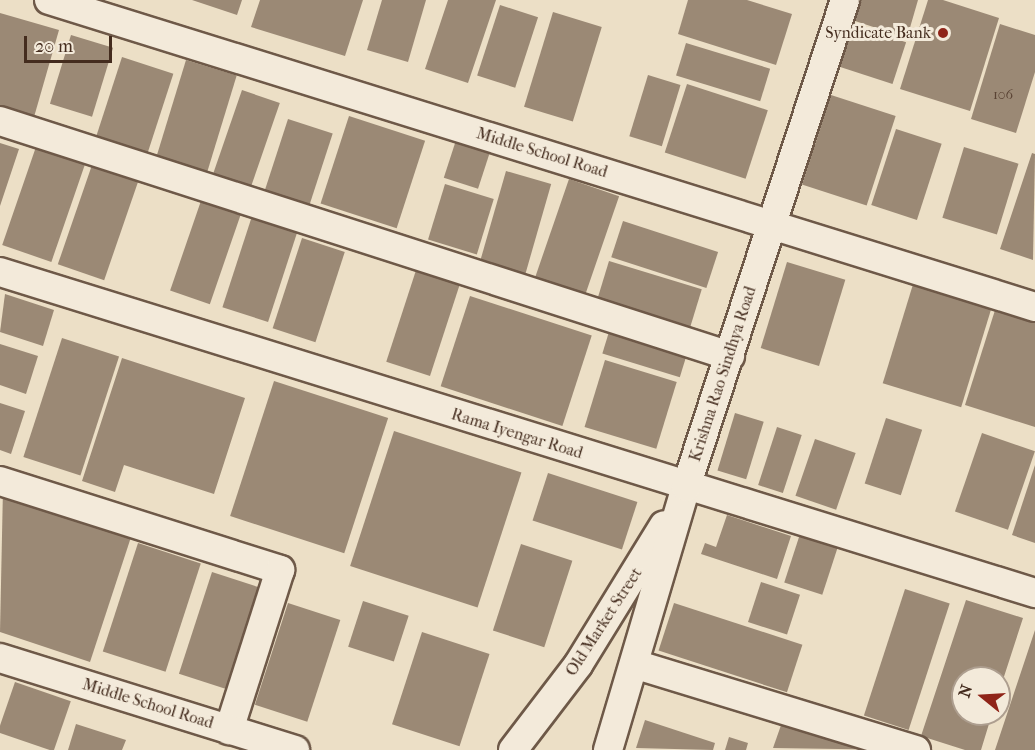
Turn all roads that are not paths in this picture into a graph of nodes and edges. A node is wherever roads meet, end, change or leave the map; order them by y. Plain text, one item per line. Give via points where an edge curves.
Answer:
1 (49, 0) edge
2 (845, 0) edge
3 (0, 121) edge
4 (772, 224) junction
5 (0, 272) edge
6 (1035, 307) edge
7 (730, 356) junction
8 (0, 481) edge
9 (686, 487) junction
10 (1035, 593) edge
11 (0, 658) edge
12 (634, 664) junction
13 (229, 730) junction
14 (295, 750) edge
15 (513, 750) edge
16 (608, 750) edge
17 (916, 750) edge

1 - 4 street, Middle School Road
2 - 4 street, Krishna Rao Sindhya Road
3 - 7 street
4 - 6 street, Middle School Road
4 - 7 street, Krishna Rao Sindhya Road
5 - 9 street, Rama Iyengar Road
7 - 9 street, Krishna Rao Sindhya Road
8 - 13 street via 280,570
9 - 10 street, Rama Iyengar Road
9 - 12 street, Krishna Rao Sindhya Road
9 - 15 street, Old Market Street via 578,665
11 - 13 street, Middle School Road
12 - 16 street, Krishna Rao Sindhya Road
12 - 17 street
13 - 14 street, Middle School Road

